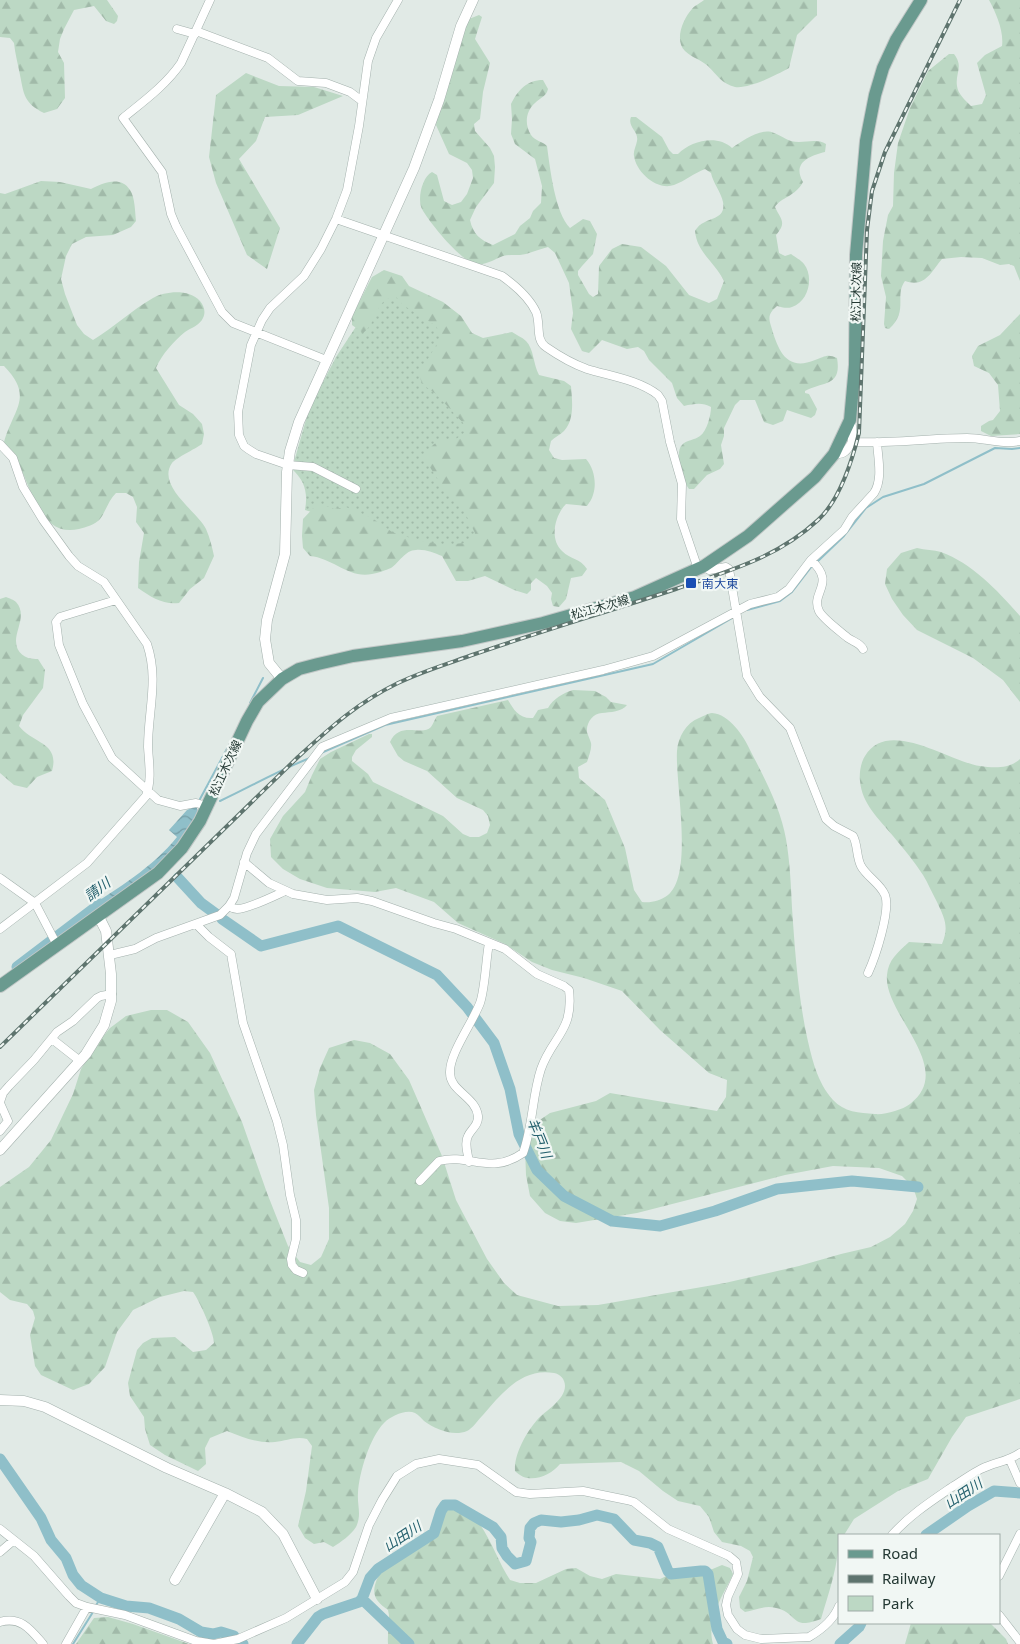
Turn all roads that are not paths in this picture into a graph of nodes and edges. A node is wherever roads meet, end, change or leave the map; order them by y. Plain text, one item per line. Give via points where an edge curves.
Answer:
1 (210, 0) edge
2 (398, 0) edge
3 (474, 0) edge
4 (921, 0) edge
5 (178, 29) dead end
6 (195, 33) junction
7 (362, 101) junction
8 (336, 219) junction
9 (383, 235) junction
10 (255, 333) junction
11 (326, 360) junction
12 (850, 420) junction
13 (1020, 441) edge
14 (852, 442) junction
15 (878, 442) junction
16 (0, 444) edge
17 (834, 454) junction
18 (288, 465) junction
19 (356, 489) dead end
20 (813, 562) junction
21 (701, 568) junction
22 (116, 600) junction
23 (737, 614) junction
24 (864, 649) dead end
25 (282, 679) junction
26 (148, 790) junction
27 (207, 806) junction
28 (244, 862) junction
29 (0, 878) edge
30 (285, 891) junction
31 (35, 903) junction
32 (229, 906) junction
33 (98, 917) junction
34 (196, 924) junction
35 (0, 929) edge
36 (55, 943) junction
37 (489, 943) junction
38 (110, 955) junction
39 (868, 973) dead end
40 (0, 986) edge
41 (112, 994) junction
42 (52, 1039) junction
43 (80, 1061) junction
44 (0, 1102) edge
45 (0, 1131) edge
46 (0, 1150) edge
47 (469, 1162) junction
48 (420, 1181) dead end
49 (304, 1274) dead end
50 (0, 1400) edge
51 (1020, 1453) edge
52 (1010, 1460) junction
53 (1020, 1483) edge
54 (225, 1492) junction
55 (0, 1529) edge
56 (893, 1534) edge
57 (1020, 1534) edge
58 (14, 1540) junction
59 (0, 1552) edge
60 (1000, 1574) edge
61 (175, 1580) dead end
62 (317, 1599) junction
63 (87, 1608) junction
64 (838, 1608) edge
65 (1000, 1616) edge
66 (1, 1619) edge
67 (1020, 1642) edge
68 (44, 1644) edge
69 (66, 1644) edge

1 - 6 street
2 - 7 street via 376,38 368,61
3 - 9 street via 461,26 422,146
4 - 12 main road, 松江木次線 via 883,68 866,141 856,255 855,365
5 - 6 street
6 - 7 street via 268,58 298,81 326,83 350,92
6 - 10 street via 175,72 123,118 162,172 176,226 222,312 237,325
7 - 8 street via 347,190
8 - 9 street
8 - 10 street via 304,276 270,308
9 - 11 street
9 - 21 street via 502,276 530,302 545,346 586,369 617,376 658,395 682,484 681,520
10 - 11 street
10 - 18 street via 240,398 239,435 244,446 256,454
11 - 18 street via 298,422
12 - 14 street
12 - 17 main road, 松江木次線
13 - 15 street via 953,438
14 - 15 street
14 - 17 street via 847,452
15 - 20 street via 877,489
16 - 22 street via 13,458 23,487 69,556 78,566 104,582
17 - 21 main road, 松江木次線 via 815,477 782,507 748,536
18 - 19 street via 313,467
18 - 25 street via 285,554 265,639 269,663
20 - 23 street via 778,597 750,604
20 - 24 street via 824,581 818,601 820,612
21 - 23 street via 729,568
21 - 25 main road, 松江木次線 via 635,597 552,620 462,641 353,656 299,670
22 - 26 street via 147,644 150,655 153,679
22 - 26 street via 60,617 55,628 83,704 108,752
23 - 28 street via 653,656 391,718 322,747 256,834
23 - 39 street via 747,676 760,696 790,728 826,819 853,836 862,867 885,895 883,925
25 - 27 main road, 松江木次線 via 258,702
26 - 27 street via 158,800 180,806 196,803
26 - 31 street via 87,863
27 - 33 main road, 松江木次線 via 191,836 172,860
28 - 30 street
28 - 32 street via 237,891
29 - 31 street
30 - 32 street via 239,909
30 - 37 street via 327,900 357,898 372,901
31 - 35 street
31 - 36 street
32 - 34 street via 220,915
33 - 36 main road, 松江木次線
33 - 38 street via 106,931
34 - 38 street via 135,949
34 - 49 street via 231,954 243,1023 283,1145 296,1220 292,1265
36 - 40 main road, 松江木次線
37 - 47 street via 480,1002 450,1066 451,1081 478,1113 476,1125 467,1137
37 - 47 street via 505,950 537,974 564,986 569,990 570,1005 565,1026 541,1069 524,1153 506,1162
38 - 41 street
41 - 42 street via 97,998
41 - 43 street via 104,1025
42 - 43 street
42 - 44 street via 3,1093
43 - 46 street
44 - 45 street via 8,1121
47 - 48 street via 439,1161
50 - 54 street via 24,1401 45,1407 167,1468
51 - 52 street
52 - 53 street
52 - 56 street via 979,1470 924,1505
54 - 61 street
54 - 62 street via 262,1512 276,1526
55 - 58 street
57 - 60 street
58 - 59 street
58 - 63 street via 34,1556 76,1603
62 - 63 street via 269,1626 238,1639 214,1644 196,1641 126,1615
62 - 64 street via 340,1586 353,1572 369,1524 397,1476 416,1464 439,1459 478,1465 516,1492 583,1491 634,1502 668,1530 729,1556 736,1562 738,1574 726,1609 737,1630 745,1635 761,1639 809,1637
63 - 69 street
65 - 67 street
66 - 68 street via 23,1623

